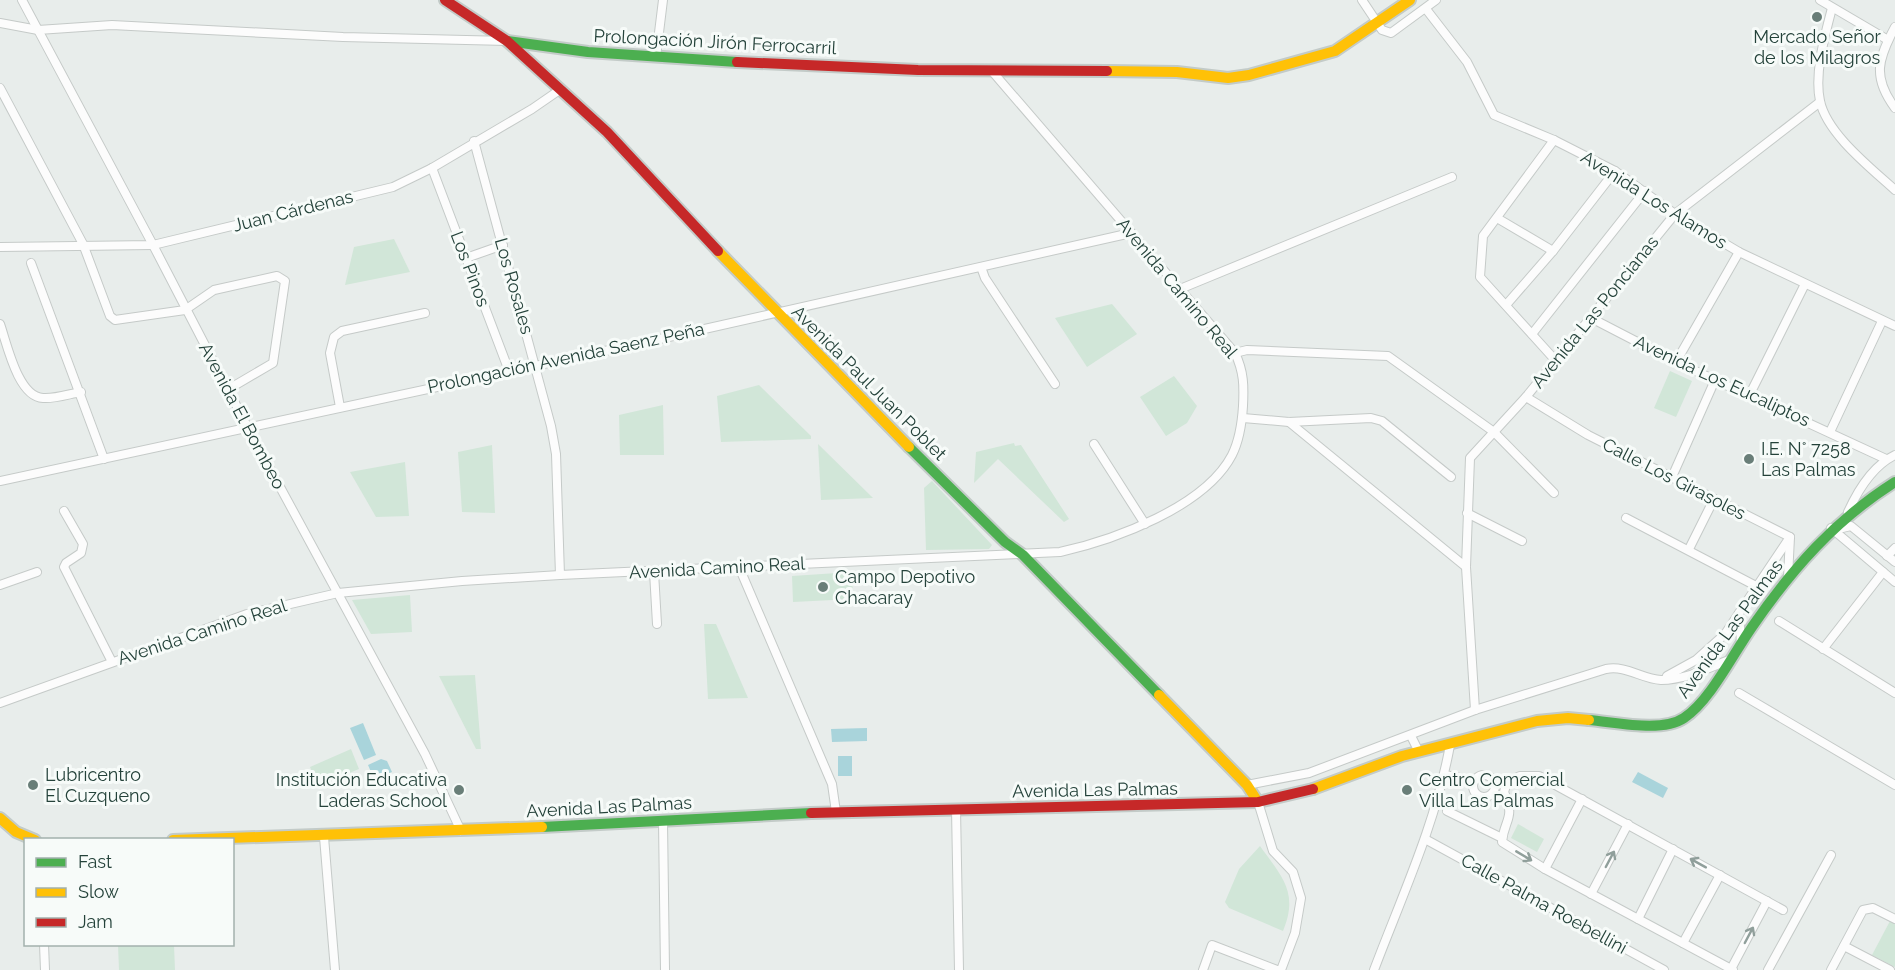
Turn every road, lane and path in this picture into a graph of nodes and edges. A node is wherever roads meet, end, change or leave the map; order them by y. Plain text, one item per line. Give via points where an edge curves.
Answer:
1 (22, 0) edge
2 (445, 0) edge
3 (663, 0) edge
4 (1362, 0) edge
5 (1410, 0) edge
6 (1436, 0) edge
7 (1820, 0) edge
8 (1832, 8) junction
9 (1426, 9) junction
10 (1377, 22) junction
11 (0, 23) edge
12 (1895, 27) edge
13 (38, 30) junction
14 (1888, 40) junction
15 (507, 41) junction
16 (547, 46) junction
17 (656, 57) junction
18 (535, 66) junction
19 (991, 70) junction
20 (0, 88) edge
21 (561, 89) junction
22 (1820, 102) junction
23 (1895, 108) edge
24 (1554, 140) junction
25 (474, 141) junction
26 (432, 168) junction
27 (1615, 171) junction
28 (1452, 177) dead end
29 (1895, 190) edge
30 (1645, 191) junction
31 (1675, 214) junction
32 (1497, 218) junction
33 (1131, 233) junction
34 (83, 244) junction
35 (153, 245) junction
36 (503, 245) junction
37 (0, 247) edge
38 (1553, 250) junction
39 (1739, 252) junction
40 (466, 258) junction
41 (31, 263) dead end
42 (981, 267) junction
43 (1806, 284) junction
44 (1180, 289) junction
45 (1506, 305) junction
46 (185, 310) junction
47 (776, 313) junction
48 (424, 314) dead end
49 (1591, 318) junction
50 (1882, 321) junction
51 (0, 324) edge
52 (1895, 326) edge
53 (1532, 334) junction
54 (1236, 353) junction
55 (1556, 361) junction
56 (1676, 362) junction
57 (536, 365) junction
58 (509, 371) junction
59 (1715, 380) junction
60 (1055, 384) dead end
61 (227, 390) junction
62 (81, 392) junction
63 (1749, 396) junction
64 (1526, 397) junction
65 (340, 407) junction
66 (1243, 418) junction
67 (1289, 422) junction
68 (248, 428) junction
69 (1494, 432) junction
70 (1830, 432) junction
71 (1094, 444) dead end
72 (1895, 455) edge
73 (104, 459) junction
74 (1886, 459) junction
75 (1451, 477) dead end
76 (1672, 477) junction
77 (0, 481) edge
78 (1895, 482) edge
79 (1554, 493) dead end
80 (1714, 499) junction
81 (64, 512) dead end
82 (1467, 513) junction
83 (1847, 515) junction
84 (1626, 518) dead end
85 (1145, 524) junction
86 (1832, 529) junction
87 (1790, 537) junction
88 (1522, 541) dead end
89 (1895, 548) edge
90 (1689, 549) junction
91 (1023, 555) junction
92 (1887, 556) junction
93 (1895, 562) edge
94 (739, 567) junction
95 (1466, 567) junction
96 (654, 572) junction
97 (1882, 572) junction
98 (37, 573) dead end
99 (560, 574) junction
100 (1788, 577) junction
101 (1895, 582) edge
102 (0, 583) edge
103 (1756, 586) junction
104 (339, 593) junction
105 (1739, 611) junction
106 (1779, 621) dead end
107 (657, 624) dead end
108 (1742, 644) junction
109 (1823, 649) junction
110 (1731, 660) junction
111 (112, 662) junction
112 (1661, 680) junction
113 (1739, 693) dead end
114 (1895, 693) edge
115 (0, 703) edge
116 (1475, 710) junction
117 (1411, 735) junction
118 (1450, 745) junction
119 (1419, 752) junction
120 (1445, 775) junction
121 (1474, 781) junction
122 (1895, 784) edge
123 (1247, 785) junction
124 (1494, 787) junction
125 (1505, 789) junction
126 (1582, 799) junction
127 (1258, 802) junction
128 (956, 809) junction
129 (1447, 811) dead end
130 (836, 812) junction
131 (0, 818) edge
132 (663, 821) junction
133 (1628, 825) junction
134 (461, 831) junction
135 (324, 837) junction
136 (30, 838) edge
137 (1502, 838) junction
138 (234, 839) edge
139 (1425, 839) junction
140 (1673, 849) junction
141 (1831, 855) dead end
142 (1545, 869) junction
143 (1720, 875) junction
144 (1591, 894) junction
145 (1767, 901) junction
146 (1783, 910) dead end
147 (1638, 919) junction
148 (1895, 919) edge
149 (1683, 944) junction
150 (44, 946) edge
151 (1844, 946) junction
152 (1732, 969) edge
153 (1771, 969) edge
154 (45, 970) edge
155 (335, 970) edge
156 (665, 970) edge
157 (959, 970) edge
158 (1203, 970) edge
159 (1279, 970) edge
160 (1374, 970) edge
161 (1664, 970) edge
162 (1831, 970) edge
163 (1890, 970) edge

1 - 13 street, Avenida El Bombeo
2 - 15 street, Avenida Paul Juan Poblet
3 - 17 street
4 - 10 street
5 - 10 street, Prolongación Jirón Ferrocarril
6 - 9 street
7 - 8 street
8 - 14 street
8 - 22 street via 1821,59
9 - 10 street via 1395,32 1384,31
9 - 24 street, Avenida Los Alamos via 1467,62 1494,115
10 - 19 street, Prolongación Jirón Ferrocarril via 1335,51 1228,78 1177,72
11 - 13 street, Prolongación Jirón Ferrocarril
12 - 14 street
13 - 15 street, Prolongación Jirón Ferrocarril via 112,25
13 - 35 street, Avenida El Bombeo
14 - 23 street via 1879,60 1880,84
15 - 16 street, Prolongación Jirón Ferrocarril
15 - 18 street, Avenida Paul Juan Poblet
16 - 17 street, Prolongación Jirón Ferrocarril
16 - 18 street via 535,58
17 - 19 street, Prolongación Jirón Ferrocarril via 886,69
18 - 21 street, Avenida Paul Juan Poblet
19 - 33 street, Avenida Camino Real
20 - 34 street
21 - 25 street, Juan Cárdenas
21 - 47 street, Avenida Paul Juan Poblet via 607,132
22 - 29 street via 1846,145
22 - 31 street, Avenida Las Poncianas
24 - 27 street, Avenida Los Alamos
24 - 32 street
25 - 26 street, Juan Cárdenas
25 - 36 street, Los Rosales
26 - 35 street, Juan Cárdenas via 393,186
26 - 40 street, Los Pinos
27 - 30 street, Avenida Los Alamos
27 - 38 street
28 - 44 street
30 - 31 street, Avenida Los Alamos
30 - 53 street
31 - 39 street, Avenida Los Alamos
31 - 49 street, Avenida Las Poncianas
32 - 38 street
32 - 45 street via 1483,236 1480,277
33 - 42 street, Prolongación Avenida Saenz Peña
33 - 44 street, Avenida Camino Real
34 - 35 street, Juan Cárdenas
34 - 37 street, Juan Cárdenas
34 - 46 street via 110,316 115,320
35 - 46 street, Avenida El Bombeo
36 - 40 street
36 - 57 street, Los Rosales
38 - 45 street
39 - 43 street, Avenida Los Alamos
39 - 56 street
40 - 58 street, Los Pinos
41 - 62 street
42 - 47 street, Prolongación Avenida Saenz Peña
42 - 60 street
43 - 50 street, Avenida Los Alamos
43 - 63 street
44 - 54 street, Avenida Camino Real
45 - 53 street
46 - 61 street, Avenida El Bombeo
46 - 61 street via 214,290 277,276 285,281 273,363
47 - 57 street, Prolongación Avenida Saenz Peña
47 - 91 street, Avenida Paul Juan Poblet via 1005,542
48 - 65 street via 342,331 334,337 330,353
49 - 55 street, Avenida Las Poncianas
49 - 56 street, Avenida Los Eucaliptos
50 - 52 street, Avenida Los Alamos
50 - 70 street
51 - 62 street via 28,393 42,398
53 - 55 street
54 - 66 street, Avenida Camino Real via 1243,371
54 - 69 street via 1247,350 1388,356
55 - 64 street, Avenida Las Poncianas
56 - 59 street, Avenida Los Eucaliptos
57 - 58 street, Prolongación Avenida Saenz Peña
57 - 99 street, Los Rosales via 556,454
58 - 65 street, Prolongación Avenida Saenz Peña
59 - 63 street, Avenida Los Eucaliptos
59 - 76 street
61 - 68 street, Avenida El Bombeo
62 - 73 street
63 - 70 street, Avenida Los Eucaliptos
64 - 69 street, Avenida Las Poncianas
64 - 76 street, Calle Los Girasoles via 1588,435
65 - 68 street, Prolongación Avenida Saenz Peña
66 - 67 street
66 - 85 street, Avenida Camino Real via 1232,455 1219,473 1195,494
67 - 75 street via 1371,418 1382,421
67 - 95 street
68 - 73 street, Prolongación Avenida Saenz Peña
68 - 104 street, Avenida El Bombeo
69 - 79 street
69 - 82 street, Avenida Las Poncianas via 1470,458
70 - 74 street, Avenida Los Eucaliptos
71 - 85 street
72 - 74 street
73 - 77 street, Prolongación Avenida Saenz Peña
74 - 83 street via 1860,486
76 - 80 street, Calle Los Girasoles
78 - 83 street, Avenida Las Palmas
80 - 87 street, Calle Los Girasoles
80 - 90 street
81 - 111 street via 83,544 81,553 64,567
82 - 88 street
82 - 95 street, Avenida Las Poncianas
83 - 86 street, Avenida Las Palmas
84 - 90 street
85 - 91 street, Avenida Camino Real via 1095,544
86 - 92 street via 1851,526
86 - 97 street
86 - 100 street, Avenida Las Palmas
87 - 100 street
87 - 103 street
89 - 92 street
90 - 103 street
91 - 94 street, Avenida Camino Real
91 - 123 street, Avenida Paul Juan Poblet
92 - 93 street
94 - 96 street, Avenida Camino Real
94 - 130 street via 832,784
95 - 116 street, Avenida Las Poncianas
96 - 99 street, Avenida Camino Real
96 - 107 street
97 - 101 street
97 - 109 street
98 - 102 street
99 - 104 street, Avenida Camino Real
100 - 108 street, Avenida Las Palmas
103 - 105 street
104 - 111 street, Avenida Camino Real via 248,614
104 - 134 street, Avenida El Bombeo via 425,754
105 - 108 street
105 - 112 street via 1725,634 1696,660
106 - 109 street
108 - 110 street, Avenida Las Palmas
109 - 114 street
110 - 112 street
110 - 118 street, Avenida Las Palmas via 1699,705 1683,719 1664,726 1568,718 1537,721
111 - 115 street, Avenida Camino Real
112 - 116 street via 1612,668
113 - 122 street
116 - 117 street
117 - 119 street
117 - 123 street via 1309,773
118 - 119 street, Avenida Las Palmas
118 - 120 street
119 - 127 street, Avenida Las Palmas via 1317,788
120 - 121 street
120 - 139 street
121 - 124 street via 1485,775
121 - 124 street via 1478,795 1487,796
123 - 127 street, Avenida Paul Juan Poblet
124 - 125 street
125 - 126 street via 1508,782 1520,776 1539,776
125 - 137 street via 1510,819
126 - 133 street
126 - 142 street
127 - 128 street, Avenida Las Palmas
127 - 159 street via 1273,851 1293,872 1301,897 1295,933
128 - 130 street, Avenida Las Palmas
128 - 157 street
129 - 137 street
130 - 132 street, Avenida Las Palmas
131 - 136 street
132 - 134 street, Avenida Las Palmas
132 - 156 street
133 - 140 street
144 -> 133 street
134 - 135 street, Avenida Las Palmas
135 - 138 street, Avenida Las Palmas
135 - 155 street
137 -> 142 street via 1502,842
139 - 160 street
139 - 161 street, Calle Palma Roebellini
143 -> 140 street
140 - 147 street
141 - 153 street
142 - 144 street
143 - 145 street
143 - 149 street
144 - 147 street
145 - 146 street
152 -> 145 street
147 - 149 street
148 - 151 street via 1873,908 1866,909
149 - 152 street
150 - 154 street
151 - 162 street
151 - 163 street
158 - 159 street via 1212,945

